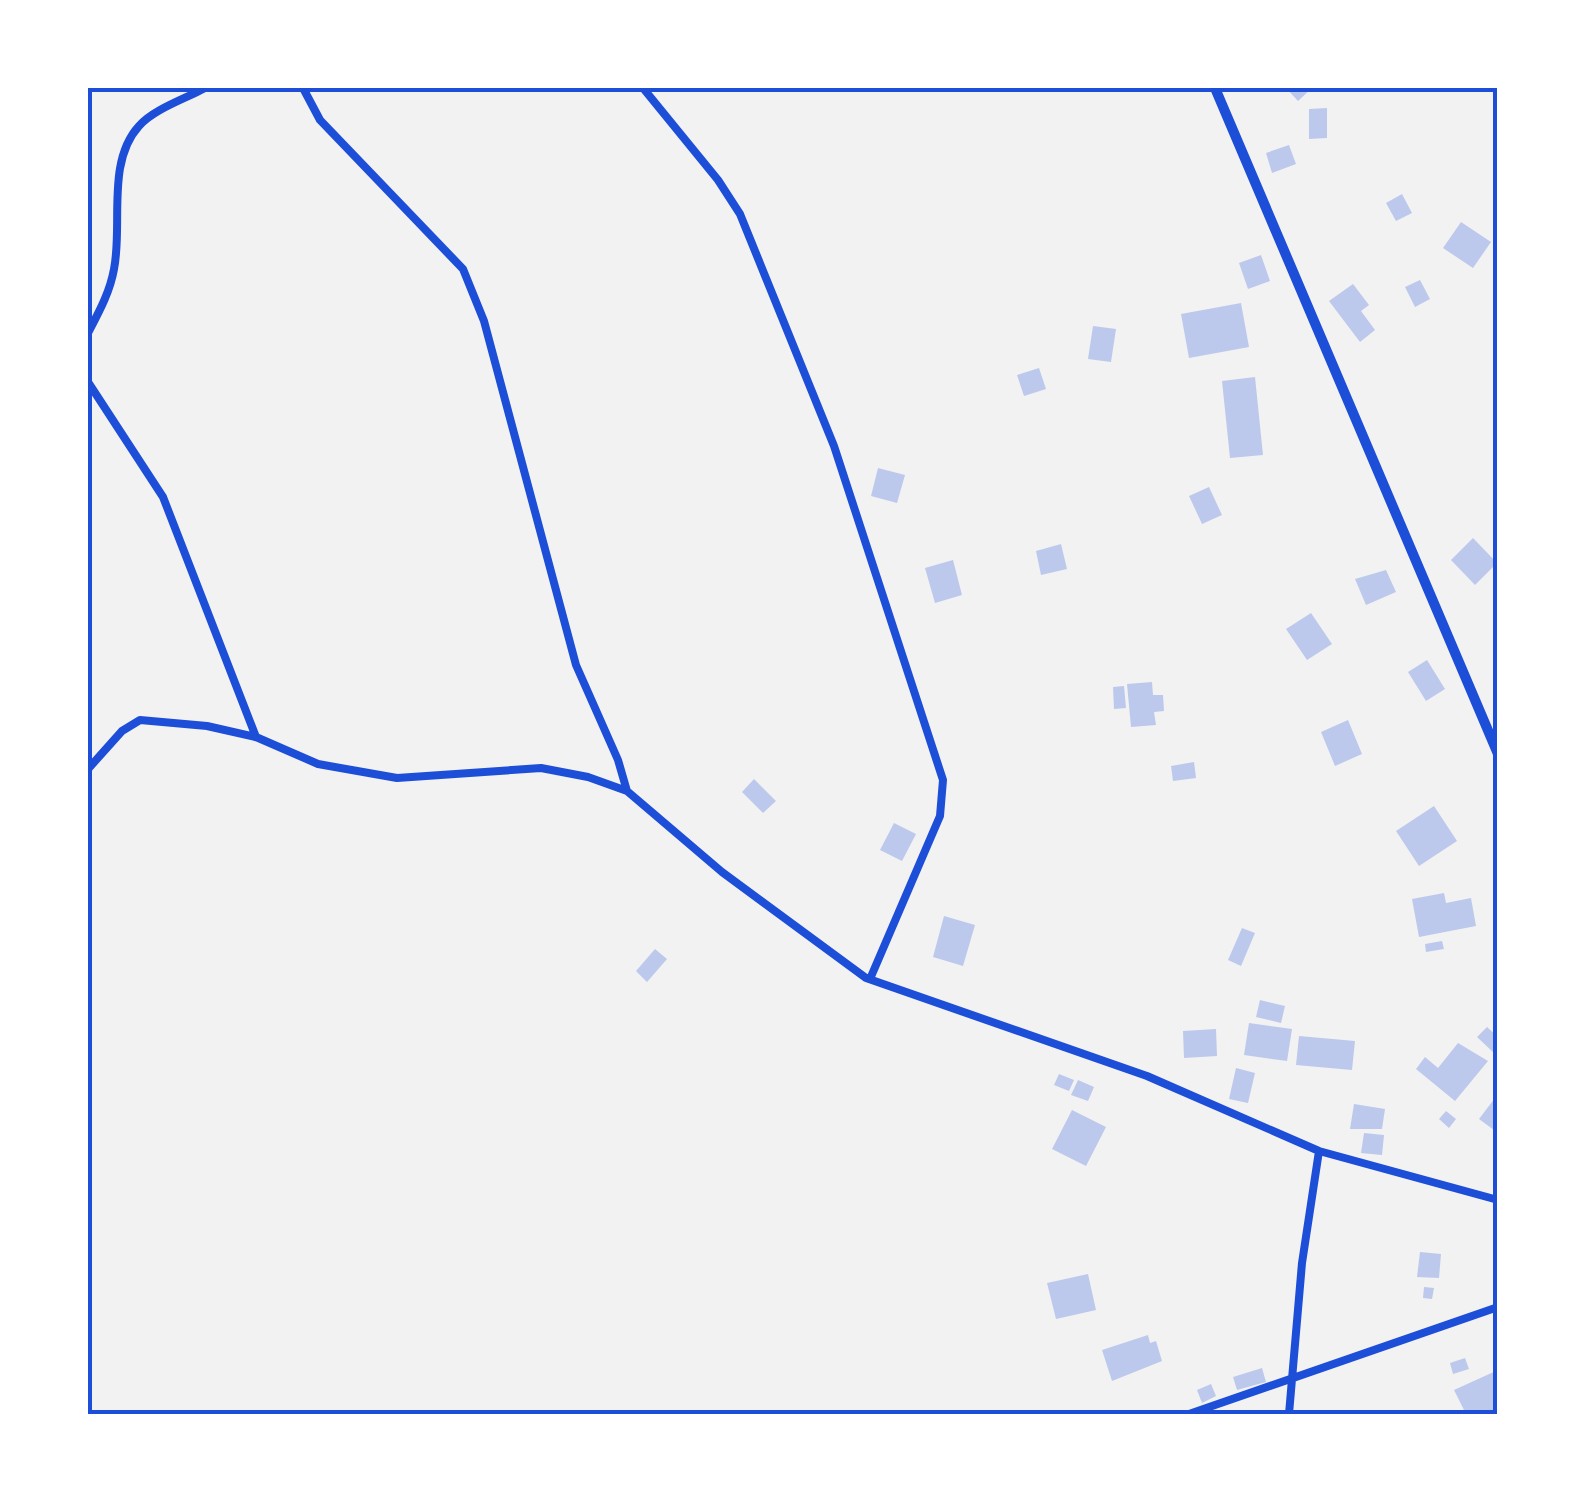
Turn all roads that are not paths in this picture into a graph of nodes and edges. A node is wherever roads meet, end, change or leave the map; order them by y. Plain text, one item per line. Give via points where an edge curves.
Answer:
1 (206, 88) edge
2 (303, 88) edge
3 (643, 88) edge
4 (1214, 88) edge
5 (88, 333) edge
6 (88, 382) edge
7 (256, 736) junction
8 (1498, 754) edge
9 (88, 769) edge
10 (627, 790) junction
11 (870, 979) junction
12 (1319, 1151) junction
13 (1498, 1200) edge
14 (1498, 1307) edge
15 (1292, 1378) junction
16 (1189, 1414) edge
17 (1289, 1414) edge

1 - 5 street via 141,123 129,139 121,159 115,265
2 - 10 street via 320,120 463,269 484,320 576,665
3 - 11 street via 740,214 834,446 942,780 940,816
4 - 8 street
6 - 7 street via 163,497
7 - 9 street via 140,720
7 - 10 street via 318,764 397,778 540,768
10 - 11 street via 722,872
11 - 12 street via 1147,1076
12 - 13 street
12 - 15 street
14 - 15 street
15 - 16 street
15 - 17 street

